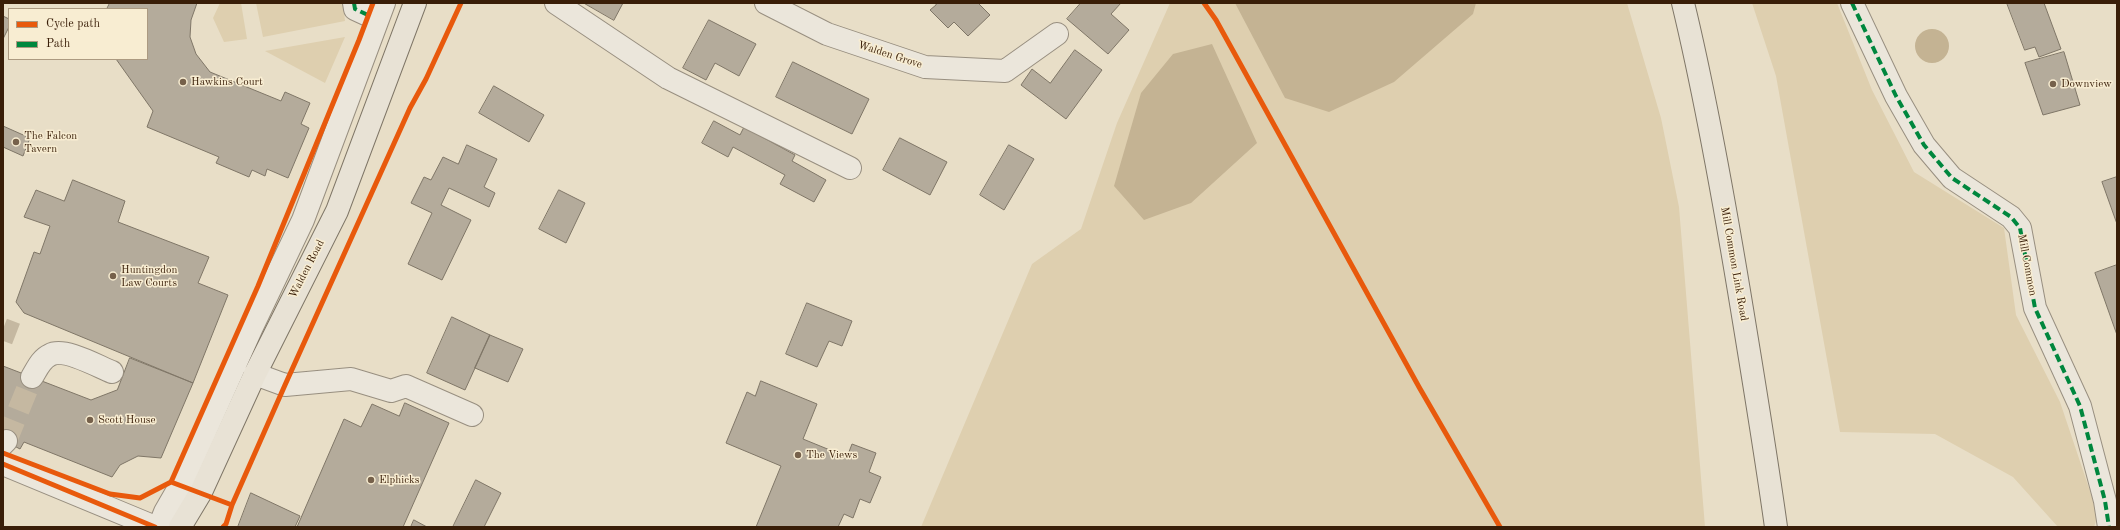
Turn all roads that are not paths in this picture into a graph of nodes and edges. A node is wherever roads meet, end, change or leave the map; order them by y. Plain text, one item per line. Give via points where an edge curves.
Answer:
1 (415, 3) edge
2 (556, 3) edge
3 (766, 3) edge
4 (1683, 3) edge
5 (1852, 3) edge
6 (369, 7) edge
7 (1057, 34) dead end
8 (850, 168) dead end
9 (112, 372) dead end
10 (255, 374) junction
11 (32, 377) tunnel mouth
12 (472, 415) dead end
13 (3, 464) edge
14 (155, 527) edge
15 (159, 527) edge
16 (180, 527) edge
17 (1776, 527) edge
18 (2109, 527) edge

1 - 10 main road, Walden Road via 337,211
2 - 8 street via 668,78
3 - 7 street, Walden Grove via 827,34 925,67 1005,72
4 - 17 main road, Mill Common Link Road via 1725,211
5 - 18 street, Mill Common via 1896,96 1924,145 1952,178 2010,217 2020,228 2035,308 2080,406 2105,501
6 - 15 street via 303,220 184,479
9 - 11 street via 66,353 56,353 49,355 40,364
10 - 12 street via 285,385 351,379 391,391 406,386
10 - 16 main road, Walden Road via 201,492
13 - 14 street

